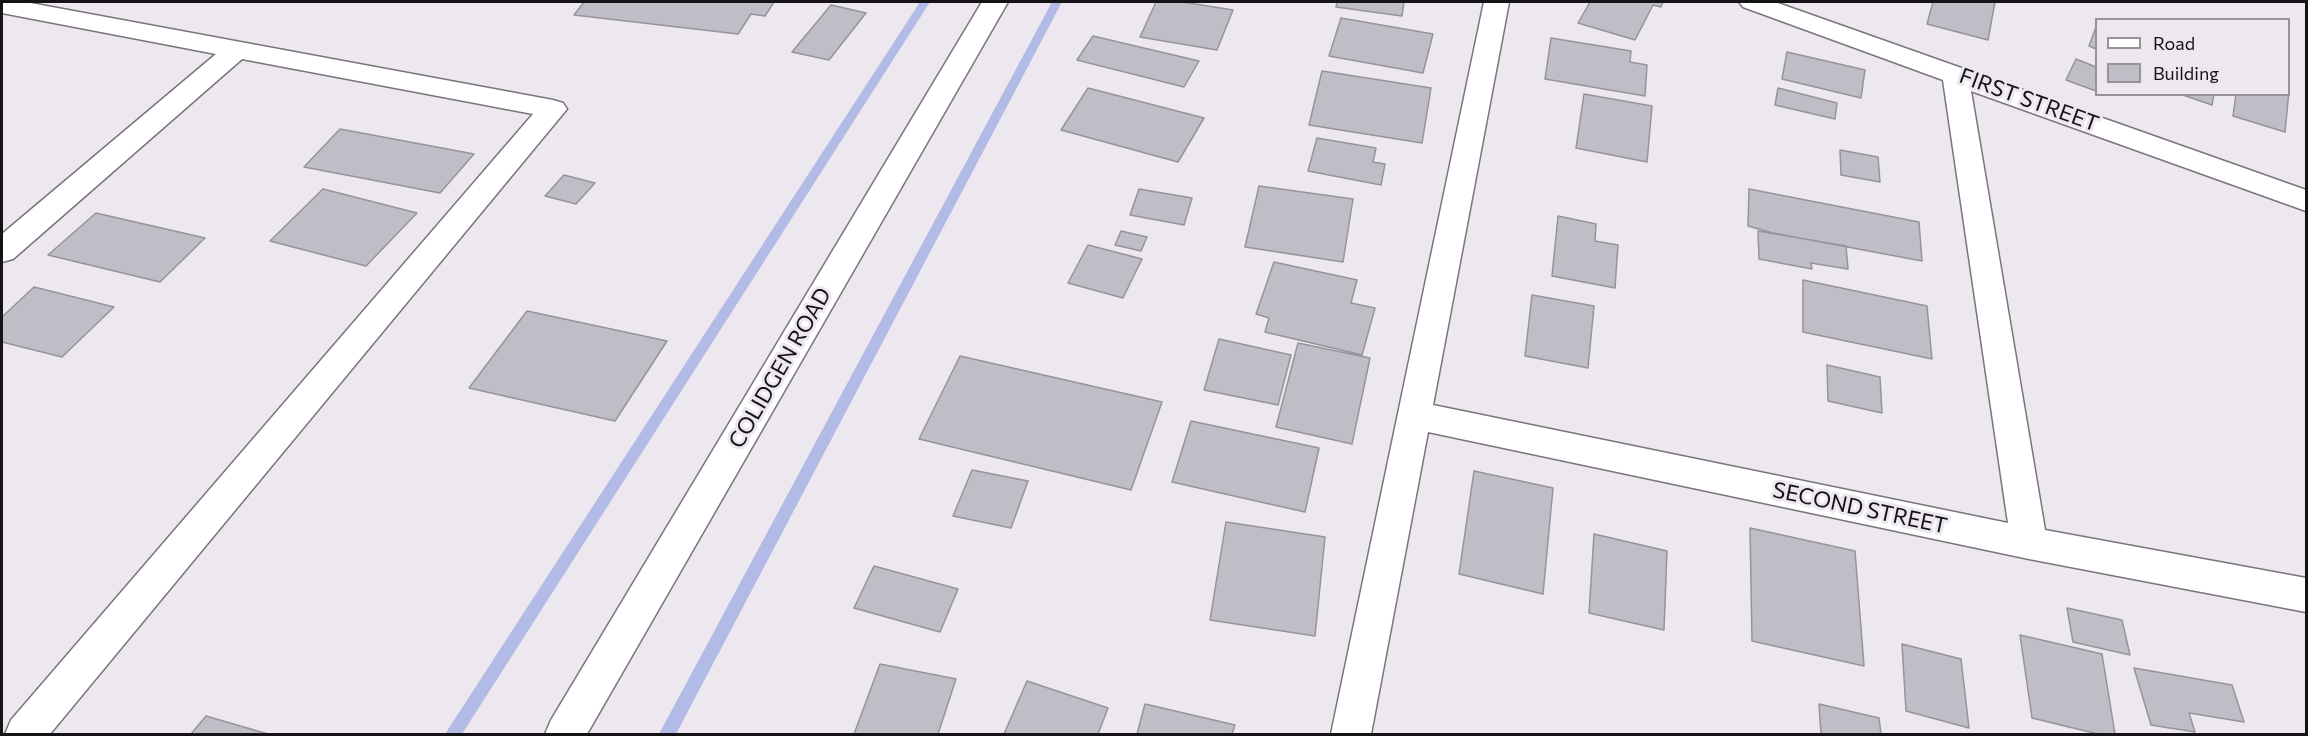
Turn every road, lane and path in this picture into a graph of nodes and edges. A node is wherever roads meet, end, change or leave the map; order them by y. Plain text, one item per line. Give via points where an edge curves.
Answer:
1 (995, 2) edge
2 (1496, 2) edge
3 (1752, 2) edge
4 (2, 4) edge
5 (235, 51) junction
6 (1955, 73) junction
7 (2307, 201) edge
8 (2, 251) edge
9 (1414, 415) junction
10 (2029, 543) junction
11 (2307, 595) edge
12 (25, 735) edge
13 (566, 735) edge
14 (1351, 735) edge

1 - 13 street, COLIDGEN ROAD
2 - 9 street
3 - 6 street, FIRST STREET
4 - 5 street
5 - 8 street
5 - 12 street via 553,109
6 - 7 street, FIRST STREET
6 - 10 street
9 - 10 street, SECOND STREET
9 - 14 street
10 - 11 street, SECOND STREET

